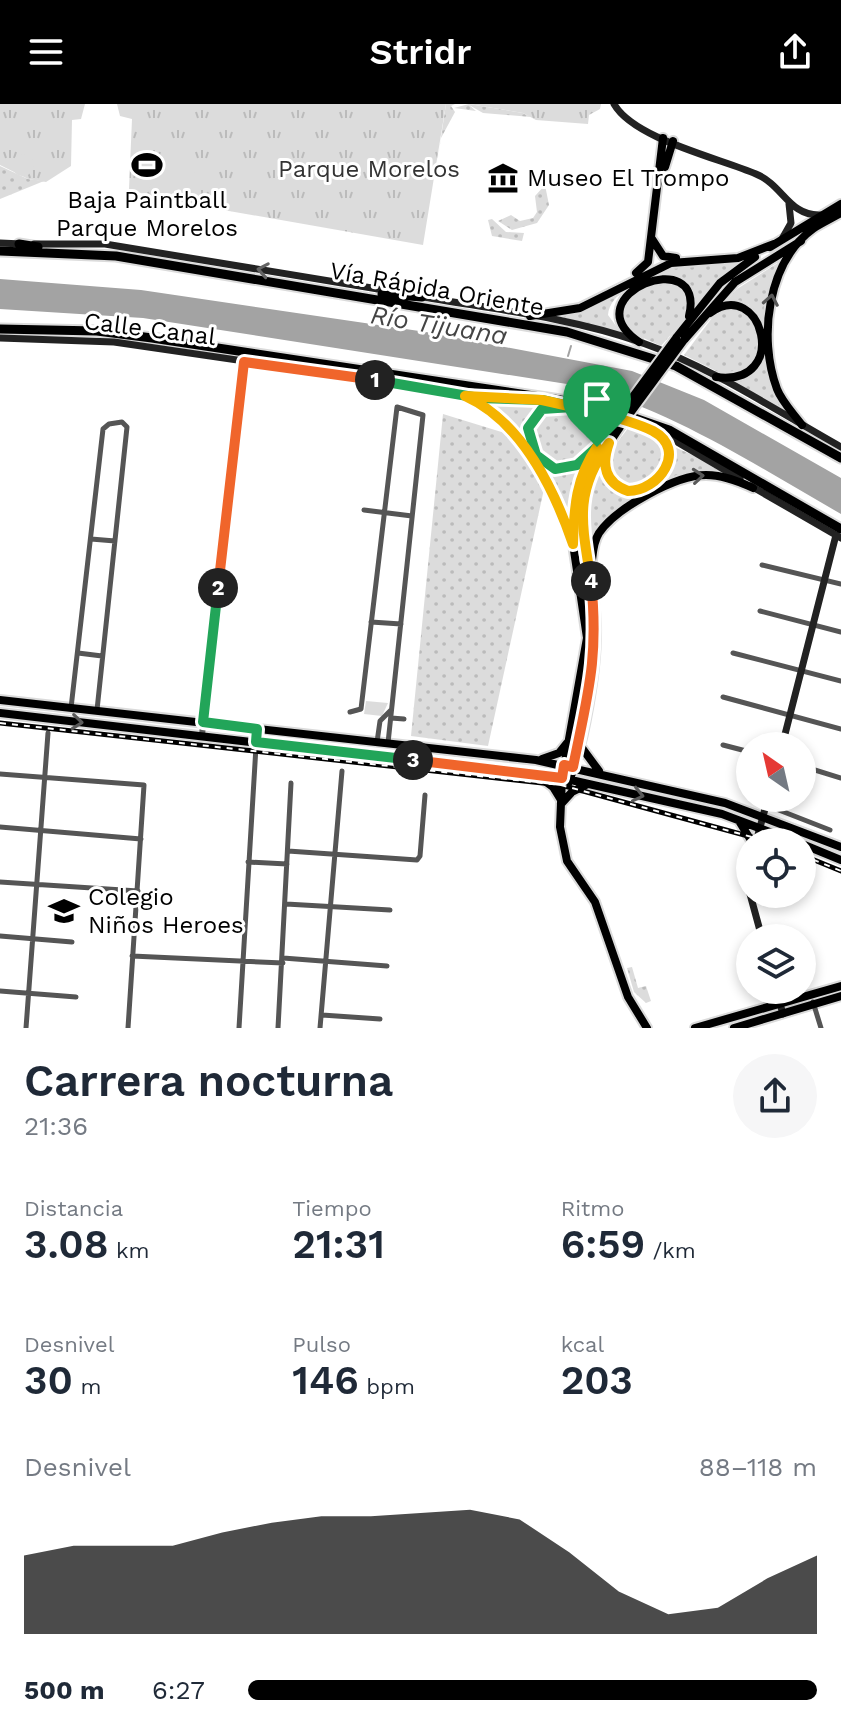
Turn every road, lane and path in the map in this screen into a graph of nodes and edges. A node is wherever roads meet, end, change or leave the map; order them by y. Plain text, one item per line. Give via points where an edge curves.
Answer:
1 (614, 104) edge
2 (668, 140) junction
3 (789, 204) junction
4 (841, 204) edge
5 (822, 215) junction
6 (841, 216) edge
7 (803, 240) junction
8 (778, 242) junction
9 (0, 243) edge
10 (19, 244) junction
11 (0, 251) edge
12 (116, 256) junction
13 (724, 259) junction
14 (297, 285) junction
15 (422, 297) junction
16 (587, 305) junction
17 (530, 316) junction
18 (689, 326) junction
19 (0, 329) edge
20 (97, 331) junction
21 (0, 338) edge
22 (16, 338) junction
23 (152, 338) junction
24 (639, 342) junction
25 (212, 355) junction
26 (244, 362) junction
27 (716, 377) junction
28 (385, 382) junction
29 (469, 385) junction
30 (465, 396) junction
31 (573, 407) junction
32 (802, 425) junction
33 (616, 426) junction
34 (654, 432) junction
35 (825, 438) junction
36 (841, 438) edge
37 (609, 443) junction
38 (597, 447) junction
39 (841, 447) edge
40 (841, 458) edge
41 (753, 488) junction
42 (364, 510) dead end
43 (383, 512) junction
44 (412, 516) junction
45 (840, 534) edge
46 (91, 539) junction
47 (115, 541) junction
48 (573, 544) junction
49 (762, 565) dead end
50 (590, 577) junction
51 (824, 580) junction
52 (841, 584) edge
53 (760, 611) dead end
54 (371, 622) junction
55 (401, 624) junction
56 (813, 624) junction
57 (841, 632) edge
58 (78, 653) junction
59 (733, 653) dead end
60 (102, 656) junction
61 (803, 670) junction
62 (841, 681) edge
63 (723, 697) dead end
64 (0, 700) edge
65 (71, 708) junction
66 (97, 710) junction
67 (391, 710) junction
68 (350, 712) dead end
69 (0, 713) edge
70 (791, 716) junction
71 (391, 718) junction
72 (404, 719) dead end
73 (203, 722) junction
74 (257, 729) junction
75 (841, 729) edge
76 (786, 732) edge
77 (48, 733) dead end
78 (202, 735) junction
79 (574, 741) junction
80 (256, 742) junction
81 (377, 742) junction
82 (388, 743) junction
83 (723, 745) dead end
84 (736, 748) edge
85 (536, 760) junction
86 (569, 766) junction
87 (816, 770) edge
88 (342, 771) dead end
89 (599, 772) junction
90 (0, 774) edge
91 (534, 774) junction
92 (45, 777) junction
93 (841, 778) edge
94 (566, 779) junction
95 (291, 783) dead end
96 (590, 783) junction
97 (666, 788) junction
98 (425, 795) dead end
99 (561, 800) junction
100 (662, 800) junction
101 (764, 812) edge
102 (790, 812) edge
103 (763, 815) junction
104 (739, 820) junction
105 (0, 827) edge
106 (744, 828) edge
107 (760, 828) joint
108 (41, 830) junction
109 (830, 830) dead end
110 (141, 839) junction
111 (841, 847) edge
112 (816, 850) edge
113 (288, 851) junction
114 (334, 852) junction
115 (841, 860) edge
116 (248, 862) junction
117 (288, 864) junction
118 (0, 882) edge
119 (37, 885) junction
120 (138, 891) junction
121 (286, 904) junction
122 (330, 906) junction
123 (390, 910) dead end
124 (0, 936) edge
125 (32, 939) junction
126 (72, 942) dead end
127 (132, 956) junction
128 (243, 961) junction
129 (283, 961) junction
130 (326, 961) junction
131 (387, 966) dead end
132 (841, 986) edge
133 (0, 991) edge
134 (29, 993) junction
135 (841, 996) edge
136 (76, 997) dead end
137 (816, 998) edge
138 (816, 1000) edge
139 (780, 1004) edge
140 (799, 1004) edge
141 (814, 1004) edge
142 (781, 1009) junction
143 (322, 1015) junction
144 (380, 1019) dead end
145 (749, 1026) edge
146 (26, 1028) edge
147 (128, 1028) edge
148 (239, 1028) edge
149 (278, 1028) edge
150 (320, 1028) edge
151 (647, 1028) edge
152 (695, 1028) edge
153 (734, 1028) edge
154 (821, 1028) edge

1 - 2 main road via 634,126
2 - 3 main road via 770,180
2 - 13 main road via 654,247 669,258
2 - 16 main road via 648,264
3 - 5 main road via 804,215
3 - 8 main road via 791,223
4 - 5 main road
5 - 8 main road
6 - 7 main road
7 - 18 main road via 742,277
32 -> 7 main road via 775,383 769,316 778,274
8 - 13 main road via 744,257
8 - 18 main road via 726,277
9 - 10 main road
10 - 12 highway
15 -> 10 main road via 105,244
11 - 12 highway, Vía Rápida Oriente
12 - 14 highway, Vía Rápida Oriente
13 - 16 main road via 671,263
14 - 15 highway
14 - 40 highway, Vía Rápida Oriente via 533,325 648,355 697,376
15 - 17 main road
16 - 17 main road
17 - 24 main road
18 - 24 main road via 687,290 670,279 653,280 632,292 621,307 624,330
18 - 27 main road via 727,304 745,308 757,321 761,349 754,368 738,379
18 - 33 main road, bridge
19 - 20 highway
20 - 22 highway
20 - 23 highway
21 - 22 main road, Calle Canal
22 - 25 main road, Calle Canal via 91,340
23 - 25 highway
23 - 29 highway
24 - 27 main road
25 - 26 main road, Calle Canal
26 - 28 main road, Calle Canal
26 - 73 street
27 - 32 main road
28 - 29 highway
28 - 30 main road, Calle Canal
29 - 45 highway via 577,401 654,423 813,513
30 - 31 main road, Calle Canal
30 - 48 main road via 498,414 513,433 556,501
31 - 34 main road, Calle Canal
31 - 38 main road via 554,405 537,412 528,428 532,448 542,461 561,470 577,465
32 - 35 main road
33 - 37 main road
33 - 38 main road
34 - 37 main road via 667,450 667,468 640,490 622,489 609,478 604,462
34 - 41 main road, Calle Canal
35 - 36 main road
35 - 39 main road
37 - 50 main road via 583,499 581,526
38 - 48 main road via 577,491
41 - 45 main road, Calle Canal
50 -> 41 main road via 592,552 604,527 667,485 706,475
42 - 43 street
43 - 44 street
43 - 44 street via 397,407 423,415
43 - 54 street
44 - 55 street
45 - 51 main road
46 - 47 street
46 - 47 street via 103,429 122,422 127,427
46 - 58 street
47 - 60 street
48 - 79 main road via 587,638
49 - 51 street
50 - 79 main road via 595,658
51 - 52 street
51 - 56 main road
53 - 56 street
54 - 55 street
54 - 68 street via 361,709
55 - 67 street
56 - 57 street
56 - 61 main road
58 - 60 street
58 - 65 street
59 - 61 street
60 - 66 street
61 - 62 street
61 - 70 main road
63 - 70 street
64 - 65 main road
65 - 66 main road
66 - 73 main road
67 - 71 street
67 - 81 street via 380,721
69 -> 78 main road
70 - 75 street
70 - 76 main road
71 - 72 street
71 - 82 street
73 - 74 main road
73 - 78 street
74 - 80 street
74 - 81 main road
77 - 92 street
78 - 80 main road
79 - 85 main road via 559,753
79 - 86 main road
79 - 89 main road
80 - 91 main road
80 - 116 street
81 - 82 main road
82 - 85 main road
83 - 84 street
85 - 86 main road
86 - 89 main road
86 - 94 main road
87 - 93 street
88 - 114 street
89 - 97 main road
90 - 92 street
91 - 94 main road
91 - 99 main road
92 - 108 street
92 - 110 street via 144,785
94 - 96 main road
94 - 99 main road
95 - 113 street
96 - 99 main road
96 -> 100 main road
97 - 100 main road
97 - 103 main road
98 - 114 street via 417,860
99 - 151 main road via 567,861 599,911 628,997
100 - 104 main road
101 - 103 main road
102 - 109 street
103 - 107 main road
103 - 111 main road
104 - 106 main road
104 - 107 main road
105 - 108 street
108 - 110 street
108 - 119 street
110 - 120 street
112 - 115 main road
113 - 114 street
113 - 117 street
114 - 122 street
116 - 117 street
116 - 128 street
117 - 121 street
118 - 119 street
119 - 120 street
119 - 125 street
120 - 127 street
121 - 122 street
121 - 129 street
122 - 123 street
122 - 130 street
124 - 125 street
125 - 126 street
125 - 134 street
127 - 128 street
127 - 147 street
128 - 129 street
128 - 148 street
129 - 130 street
129 - 149 street
130 - 131 street
130 - 143 street
132 - 137 main road
133 - 134 street
134 - 136 street
134 - 146 street
135 - 138 main road
139 - 142 main road
140 - 142 main road
141 - 154 street
142 - 145 main road
142 - 152 main road
143 - 144 street
143 - 150 street
145 - 153 main road

